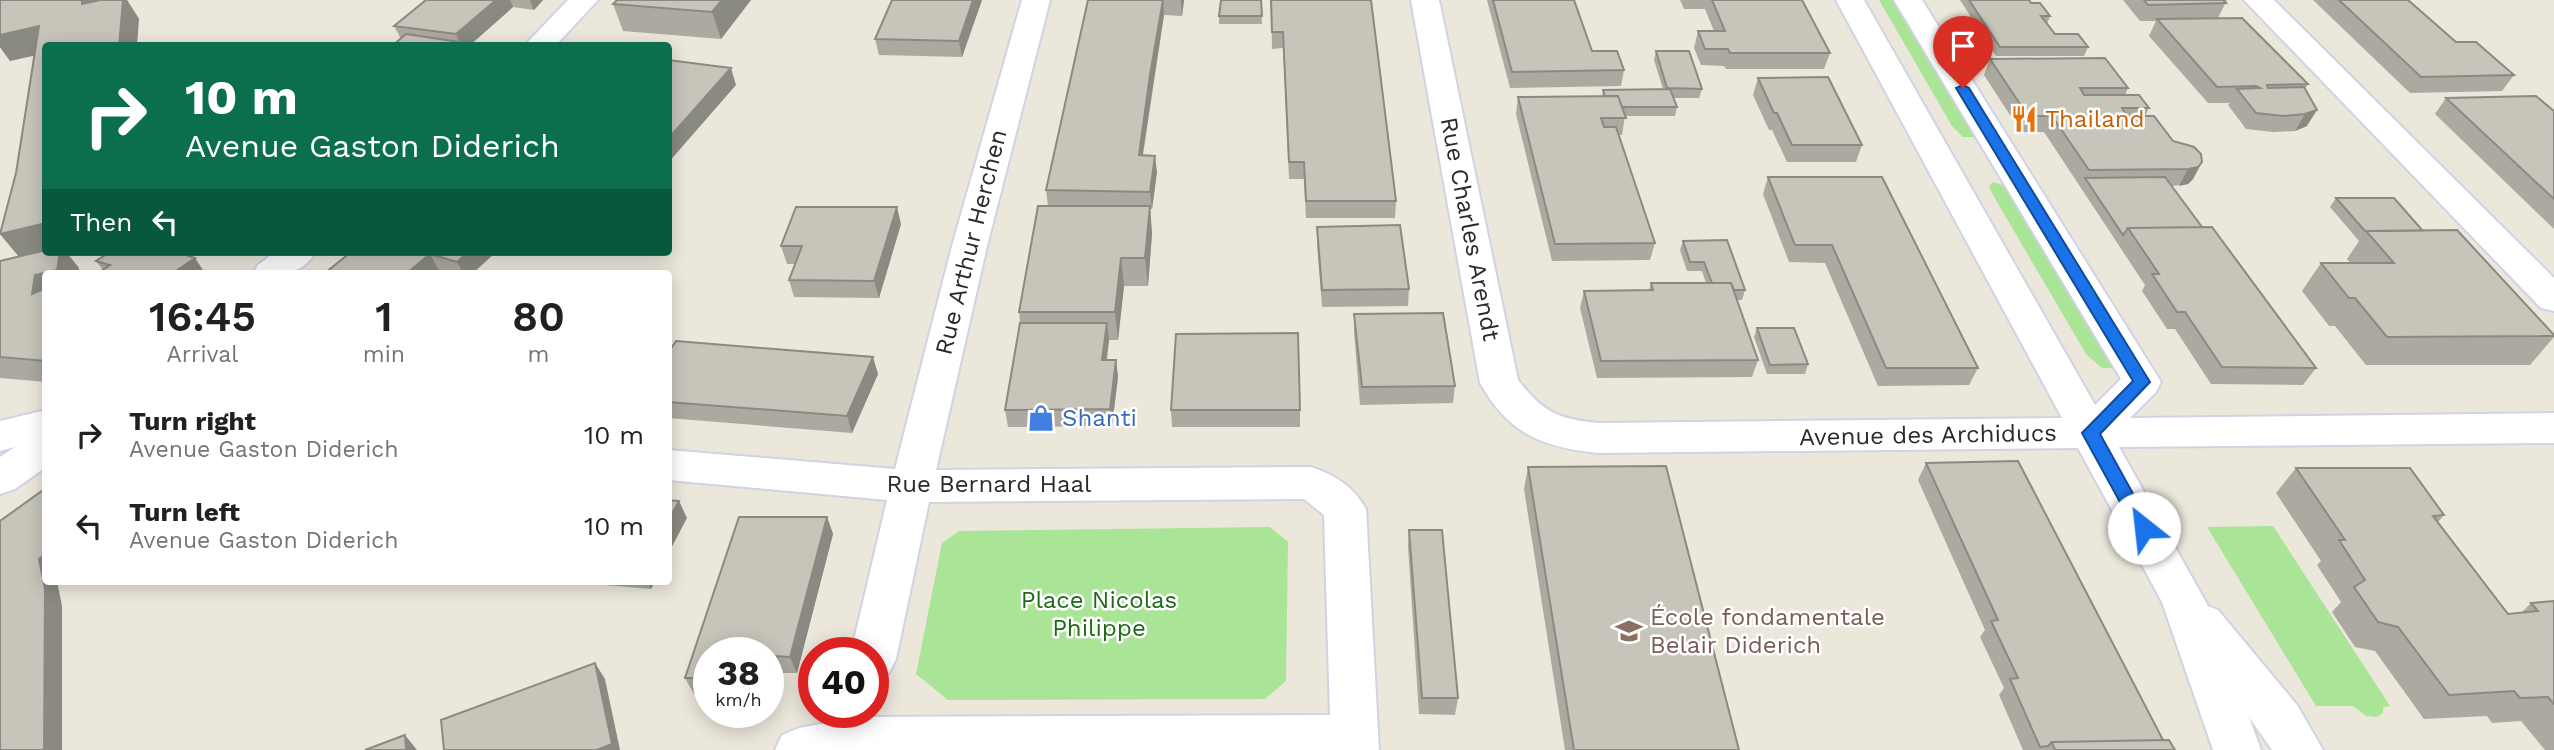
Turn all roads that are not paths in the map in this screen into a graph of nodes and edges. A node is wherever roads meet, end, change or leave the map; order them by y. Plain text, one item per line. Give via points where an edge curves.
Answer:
1 (584, 0) edge
2 (1036, 0) edge
3 (1425, 0) edge
4 (1850, 0) edge
5 (1908, 0) edge
6 (2258, 0) edge
7 (542, 42) edge
8 (2004, 155) junction
9 (1937, 156) junction
10 (293, 256) edge
11 (275, 270) edge
12 (2554, 299) edge
13 (42, 425) edge
14 (2554, 428) edge
15 (2091, 433) junction
16 (1555, 434) joint
17 (0, 436) edge
18 (42, 449) edge
19 (672, 465) edge
20 (0, 478) edge
21 (910, 486) junction
22 (2183, 600) junction
23 (878, 637) edge
24 (889, 726) edge
25 (852, 728) edge
26 (1354, 743) edge
27 (799, 750) edge
28 (2237, 750) edge
29 (2299, 750) edge

1 - 7 street
2 - 21 street, Rue Arthur Herchen via 997,135
3 - 16 street, Rue Charles Arendt via 1499,383 1520,412
4 - 9 street
5 - 8 street
6 - 12 street
8 - 9 street
8 - 15 street via 2142,382
9 - 15 street
10 - 11 street
13 - 17 street
14 - 15 street, Avenue des Archiducs
15 - 16 street, Avenue des Archiducs via 1598,438
15 - 22 street
18 - 20 street
19 - 21 street, Rue Bernard Haal
21 - 23 street
21 - 26 street, Rue Bernard Haal via 1311,484 1327,492 1345,509
22 - 28 street
22 - 29 street via 2280,719
24 - 26 street
25 - 27 street

